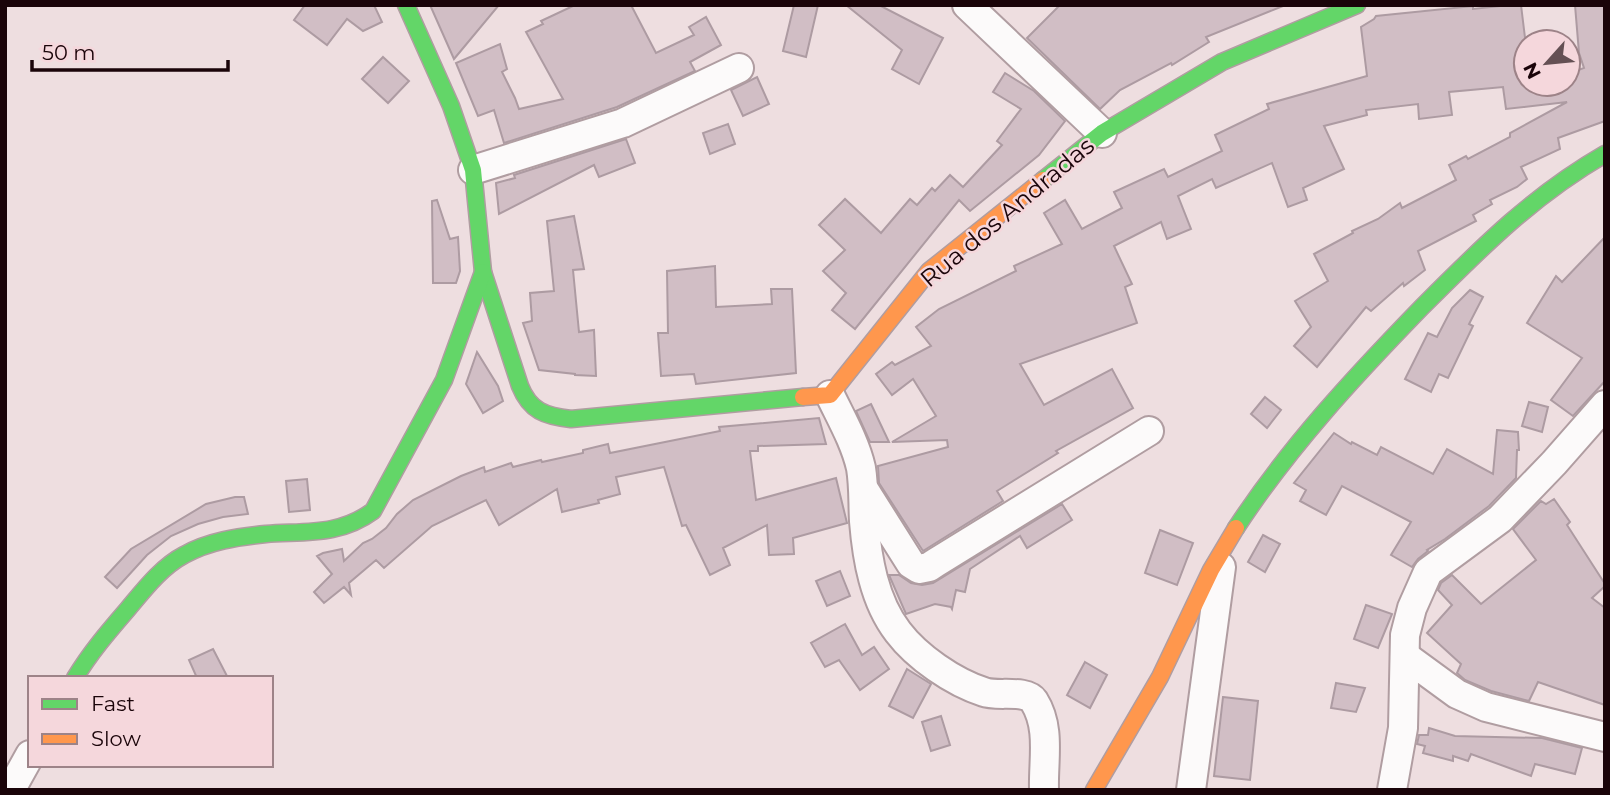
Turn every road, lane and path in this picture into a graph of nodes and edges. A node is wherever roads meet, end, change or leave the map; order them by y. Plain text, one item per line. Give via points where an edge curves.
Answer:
1 (406, 5) edge
2 (967, 5) edge
3 (1357, 5) edge
4 (739, 68) dead end
5 (1102, 133) junction
6 (1605, 154) edge
7 (473, 170) junction
8 (483, 272) junction
9 (830, 395) junction
10 (1605, 405) edge
11 (1150, 431) dead end
12 (863, 489) junction
13 (1223, 551) junction
14 (1405, 656) junction
15 (76, 676) edge
16 (1605, 737) edge
17 (28, 759) edge
18 (12, 790) edge
19 (1044, 790) edge
20 (1094, 790) edge
21 (1191, 790) edge
22 (1392, 790) edge

1 - 7 street via 451,106
2 - 5 street
3 - 5 street, Rua dos Andradas via 1223,62
4 - 7 street via 623,123
5 - 9 street, Rua dos Andradas via 929,271
6 - 13 street via 1531,202 1496,232 1361,369 1274,474
7 - 8 street
8 - 9 street via 522,391 542,414 571,419
8 - 15 street via 444,380 373,511 344,526 226,539 181,556 139,596
9 - 12 street via 858,457
10 - 14 street via 1500,519 1428,572 1412,608
11 - 12 street via 929,567 919,569 911,564
12 - 19 street via 873,577 895,629 930,664 970,687 992,695 1032,699 1044,734
13 - 20 street via 1169,660
13 - 21 street
14 - 16 street via 1457,695 1486,707
14 - 22 street via 1403,728
17 - 18 street

